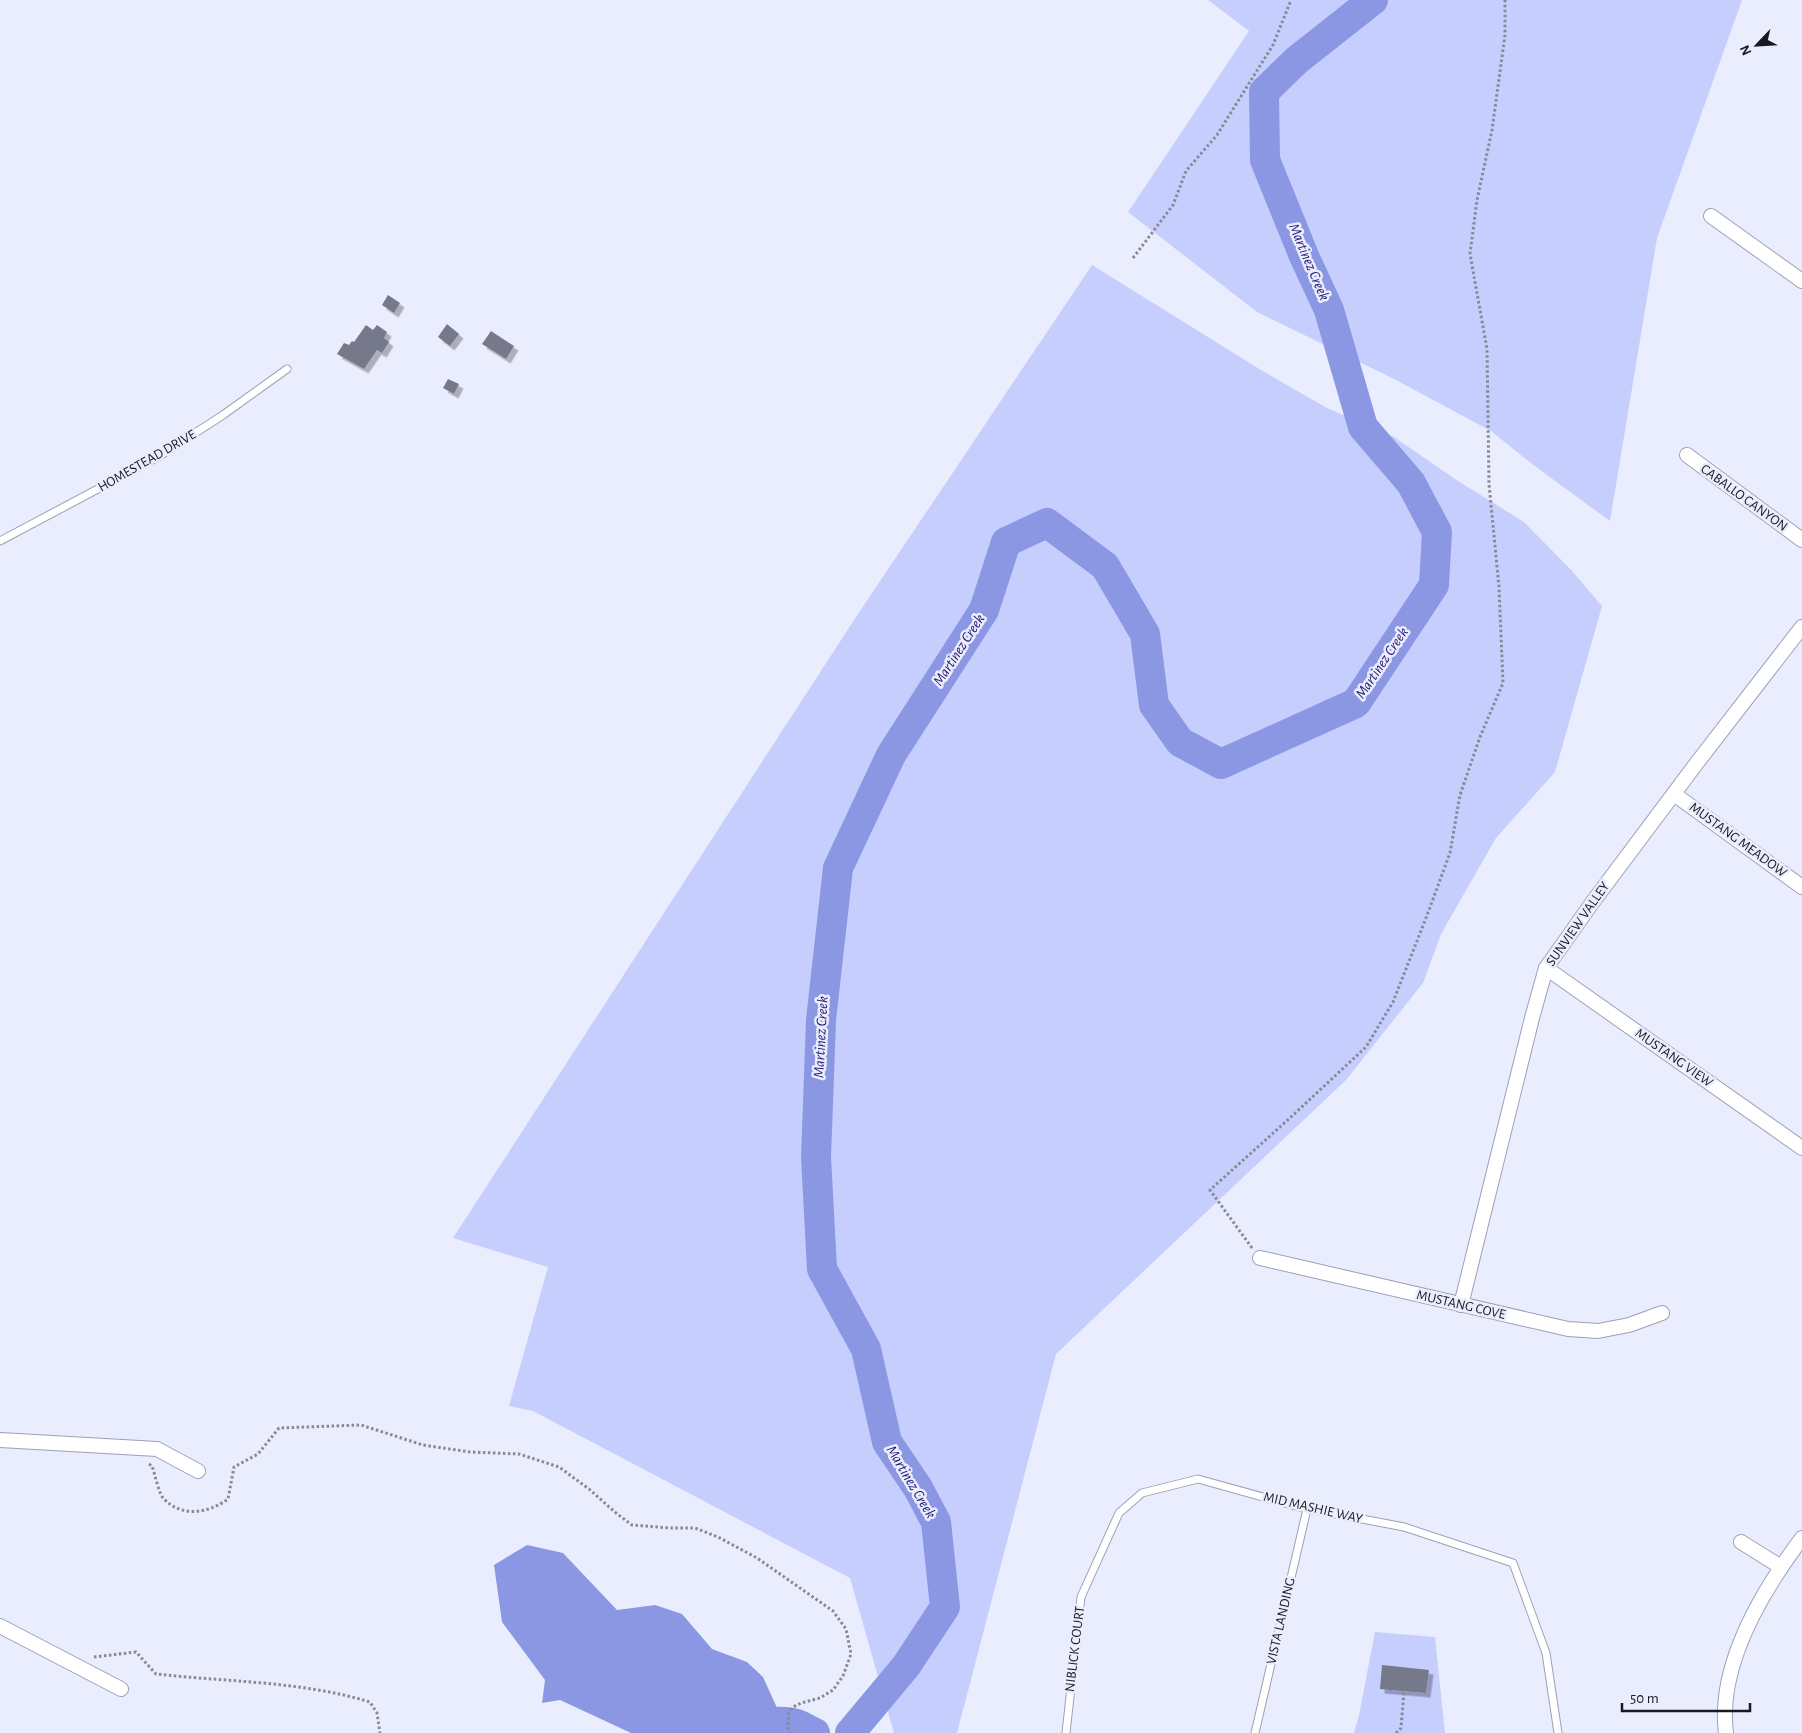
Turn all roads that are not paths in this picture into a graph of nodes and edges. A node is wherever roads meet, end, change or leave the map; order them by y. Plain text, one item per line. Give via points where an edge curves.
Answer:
1 (1711, 216) dead end
2 (1802, 281) edge
3 (288, 369) dead end
4 (1686, 455) dead end
5 (0, 540) edge
6 (1802, 540) edge
7 (1802, 627) edge
8 (1674, 794) junction
9 (1802, 887) edge
10 (1546, 968) junction
11 (1802, 1148) edge
12 (1260, 1258) road end
13 (1461, 1305) junction
14 (1662, 1313) dead end
15 (0, 1440) edge
16 (198, 1471) dead end
17 (1307, 1509) junction
18 (1119, 1514) joint
19 (1802, 1538) edge
20 (1741, 1542) dead end
21 (1781, 1567) junction
22 (0, 1626) edge
23 (121, 1689) dead end
24 (1066, 1733) edge
25 (1255, 1733) edge
26 (1558, 1733) edge
27 (1726, 1733) edge

1 - 2 street
3 - 5 lane, HOMESTEAD DRIVE via 158,457
4 - 6 street, CABALLO CANYON
7 - 8 street, SUNVIEW VALLEY
8 - 9 street, MUSTANG MEADOW
8 - 10 street, SUNVIEW VALLEY
10 - 11 street, MUSTANG VIEW
10 - 13 street, SUNVIEW VALLEY
12 - 13 street, MUSTANG COVE
13 - 14 street, MUSTANG COVE via 1568,1329 1598,1331 1629,1325
15 - 16 street via 157,1449
17 - 18 lane, MID MASHIE WAY via 1198,1478 1142,1493
17 - 25 lane, VISTA LANDING
17 - 26 lane, MID MASHIE WAY via 1404,1527 1513,1563 1546,1653
18 - 24 lane, NIBLICK COURT via 1081,1597
19 - 21 street
20 - 21 street
21 - 27 street via 1760,1600 1739,1646 1730,1676
22 - 23 street

